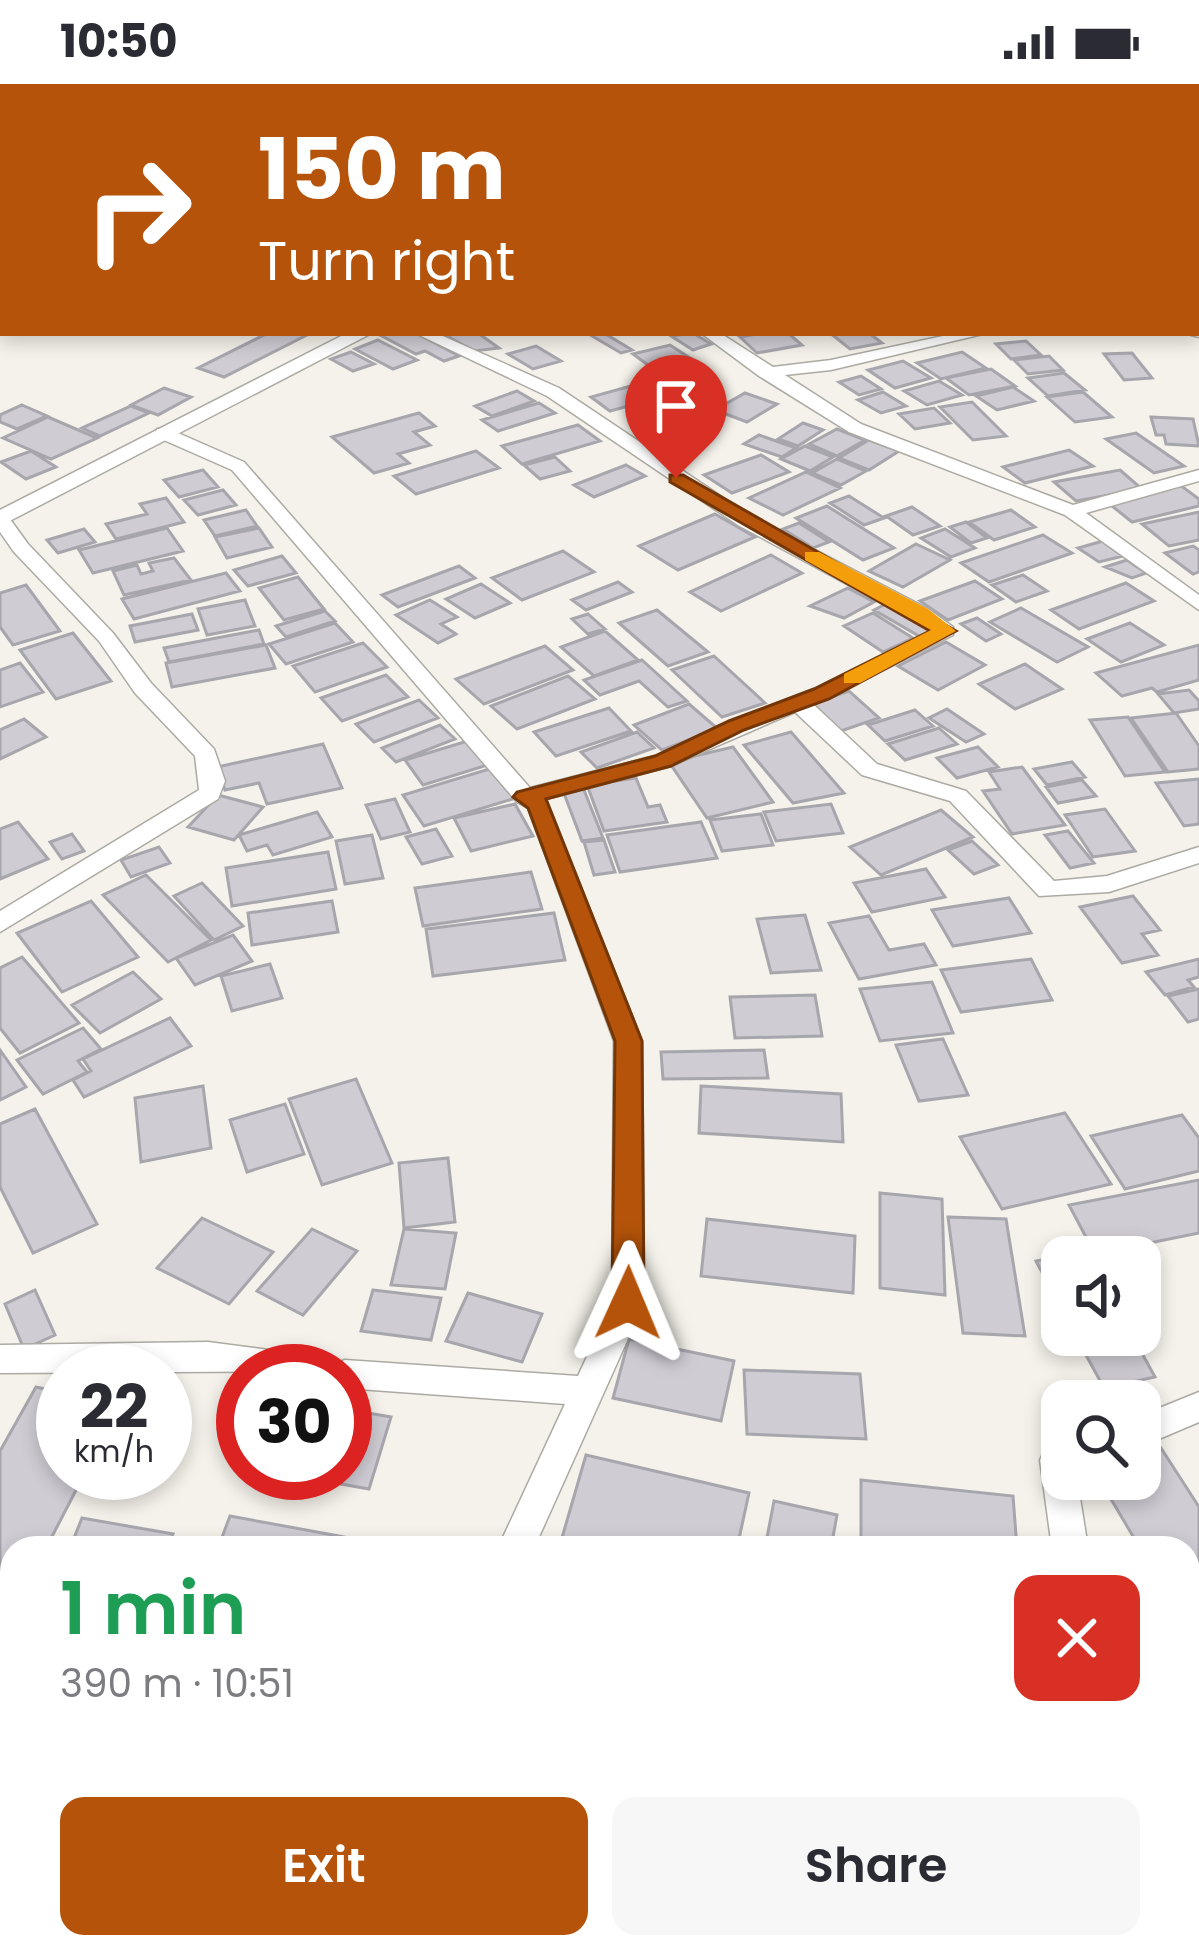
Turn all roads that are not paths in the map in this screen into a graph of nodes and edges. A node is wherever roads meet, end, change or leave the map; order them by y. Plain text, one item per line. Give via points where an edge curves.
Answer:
1 (356, 336) edge
2 (430, 336) edge
3 (713, 336) edge
4 (966, 336) edge
5 (764, 373) junction
6 (163, 433) junction
7 (1199, 475) edge
8 (1072, 511) junction
9 (0, 519) edge
10 (1199, 604) edge
11 (798, 702) junction
12 (525, 797) junction
13 (1199, 856) edge
14 (0, 922) edge
15 (216, 1357) edge
16 (0, 1359) edge
17 (372, 1376) edge
18 (588, 1391) junction
19 (1199, 1406) edge
20 (1161, 1423) edge
21 (1063, 1500) edge
22 (522, 1536) edge
23 (1068, 1536) edge

1 - 6 street
2 - 11 street via 553,392 745,520 946,631
3 - 5 street
4 - 5 street
5 - 8 street via 855,428
6 - 9 street
6 - 12 street via 238,466
7 - 8 street
8 - 10 street
9 - 14 street via 206,754 213,781 210,794 178,816
11 - 12 street via 663,761
11 - 13 street via 870,770 958,796 1048,890 1108,884
12 - 18 street via 538,804 628,1041 628,1303
15 - 16 street
17 - 18 street
18 - 22 street
19 - 20 street
21 - 23 street

